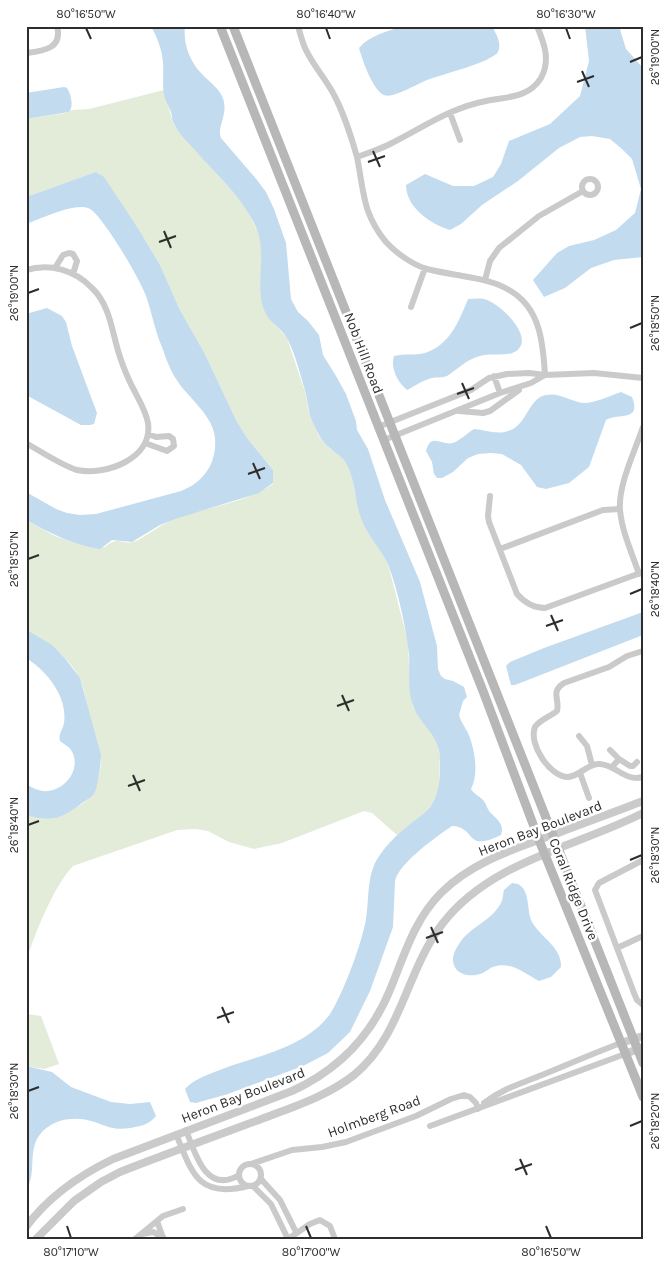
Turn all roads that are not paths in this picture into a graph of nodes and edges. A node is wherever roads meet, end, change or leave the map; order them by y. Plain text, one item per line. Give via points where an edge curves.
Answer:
1 (57, 26) edge
2 (220, 26) edge
3 (233, 26) edge
4 (298, 26) edge
5 (537, 26) edge
6 (26, 53) edge
7 (450, 112) junction
8 (460, 140) dead end
9 (356, 157) junction
10 (583, 191) dead end
11 (55, 268) junction
12 (425, 268) junction
13 (26, 270) edge
14 (73, 274) junction
15 (485, 280) junction
16 (411, 307) dead end
17 (494, 376) junction
18 (546, 376) junction
19 (643, 378) edge
20 (531, 383) junction
21 (500, 393) junction
22 (453, 398) junction
23 (458, 410) junction
24 (389, 423) junction
25 (378, 427) junction
26 (643, 427) edge
27 (395, 436) junction
28 (384, 440) junction
29 (26, 444) edge
30 (490, 496) dead end
31 (620, 509) junction
32 (500, 549) junction
33 (641, 573) edge
34 (643, 651) edge
35 (493, 686) joint
36 (483, 691) joint
37 (579, 736) dead end
38 (610, 750) dead end
39 (619, 759) junction
40 (637, 762) dead end
41 (592, 765) junction
42 (612, 767) junction
43 (580, 773) junction
44 (643, 777) edge
45 (590, 798) dead end
46 (643, 801) edge
47 (643, 813) edge
48 (553, 835) junction
49 (540, 840) junction
50 (558, 849) junction
51 (545, 854) junction
52 (643, 860) edge
53 (643, 936) edge
54 (616, 948) junction
55 (643, 1005) edge
56 (643, 1036) edge
57 (634, 1040) junction
58 (621, 1043) junction
59 (640, 1048) edge
60 (625, 1054) junction
61 (643, 1063) edge
62 (643, 1097) edge
63 (478, 1109) junction
64 (430, 1126) dead end
65 (186, 1130) junction
66 (176, 1134) junction
67 (192, 1145) junction
68 (182, 1149) junction
69 (270, 1158) junction
70 (251, 1164) junction
71 (240, 1174) junction
72 (261, 1176) junction
73 (78, 1179) junction
74 (250, 1186) junction
75 (87, 1191) junction
76 (183, 1209) dead end
77 (286, 1210) junction
78 (277, 1215) junction
79 (157, 1221) junction
80 (26, 1227) edge
81 (296, 1232) junction
82 (138, 1236) edge
83 (163, 1238) edge
84 (36, 1239) edge
85 (288, 1239) edge
86 (335, 1239) edge

1 - 6 street via 58,32 48,50
2 - 25 main road, Nob Hill Road
3 - 24 main road, Nob Hill Road
4 - 9 street via 305,48 335,96
5 - 7 street via 546,57 540,78 531,89 521,95
7 - 8 street
7 - 9 street via 391,144
9 - 12 street via 364,202 378,231 400,254
10 - 15 street via 539,216 499,248 490,261
11 - 13 street
11 - 14 street
11 - 14 street via 63,255 73,254 76,261
12 - 15 street
12 - 16 street
14 - 29 street via 93,288 107,312 125,371 145,412 148,424 146,439 134,457 126,462 87,471 74,469
15 - 18 street via 515,293 533,315 542,341
17 - 18 street via 529,373
17 - 21 street
17 - 22 street
18 - 19 street via 594,373
18 - 20 street
20 - 21 street
20 - 23 street via 490,411
21 - 23 street
22 - 23 street
22 - 24 street
23 - 27 street
24 - 25 street
24 - 27 main road, Nob Hill Road
25 - 28 main road, Nob Hill Road
26 - 31 street via 623,488
27 - 28 street
27 - 35 main road, Nob Hill Road
28 - 36 main road, Nob Hill Road
30 - 32 street via 488,516
31 - 32 street via 603,510
31 - 33 street via 625,534
32 - 33 street via 517,594 534,607 545,608
34 - 43 street via 559,686 557,712 535,728 536,744 546,764 560,776
35 - 48 main road, Coral Ridge Drive
36 - 49 main road, Coral Ridge Drive
37 - 41 street via 587,746
38 - 39 street
39 - 40 street via 630,766
39 - 42 street
41 - 42 street
41 - 43 street
42 - 44 street via 630,778
43 - 45 street
46 - 48 street, Heron Bay Boulevard
47 - 50 street, Heron Bay Boulevard
48 - 49 street, Heron Bay Boulevard
48 - 50 main road, Coral Ridge Drive
49 - 51 main road, Coral Ridge Drive
49 - 65 street, Heron Bay Boulevard via 482,862 440,894 411,936 380,1012 367,1032 339,1062 292,1091
50 - 51 street, Heron Bay Boulevard
50 - 57 main road, Coral Ridge Drive
51 - 58 main road, Coral Ridge Drive
51 - 67 street, Heron Bay Boulevard via 492,880 455,908 442,923 419,961 392,1028 370,1060 356,1073 319,1097
52 - 54 street via 596,887
53 - 54 street
54 - 55 street via 637,1000
56 - 57 street
57 - 58 street
57 - 59 main road, Coral Ridge Drive
58 - 60 main road, Coral Ridge Drive
58 - 63 street via 505,1089
59 - 60 street
59 - 61 main road, Coral Ridge Drive
60 - 62 main road, Coral Ridge Drive
60 - 63 street
63 - 64 street
63 - 69 street, Holmberg Road via 470,1097 460,1096 346,1142 292,1150
65 - 66 street, Heron Bay Boulevard
65 - 67 street
66 - 68 street
66 - 73 street, Heron Bay Boulevard via 113,1159
67 - 68 street, Heron Bay Boulevard
67 - 71 street via 201,1167 214,1177 227,1180
68 - 74 street via 192,1172 206,1185 218,1190
68 - 75 street, Heron Bay Boulevard via 120,1172
69 - 70 street, Holmberg Road
69 - 72 street
70 - 71 street via 242,1168
70 - 72 street via 258,1167
71 - 74 street via 241,1180
72 - 74 street
72 - 77 street
73 - 75 street
73 - 80 street, Heron Bay Boulevard
74 - 78 street via 271,1204
75 - 84 street, Heron Bay Boulevard
76 - 79 street
77 - 78 street
77 - 81 street
78 - 85 street
79 - 82 street
79 - 83 street
81 - 85 street
81 - 86 street via 320,1220 330,1226
82 - 83 street via 153,1232

